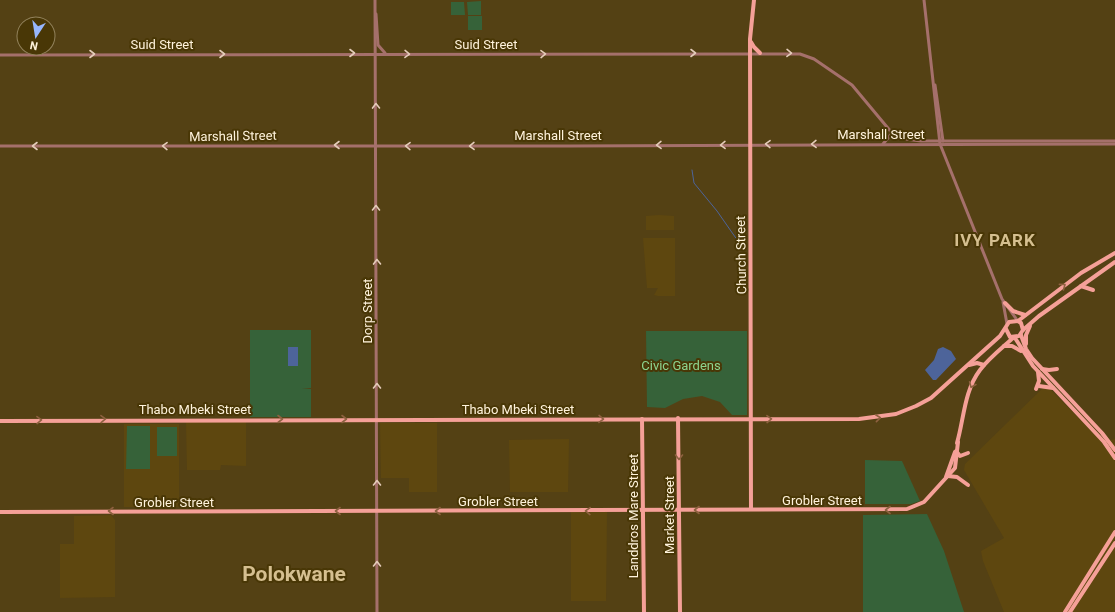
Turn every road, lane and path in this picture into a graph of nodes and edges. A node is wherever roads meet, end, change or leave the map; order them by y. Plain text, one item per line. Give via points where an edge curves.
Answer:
1 (375, 0) edge
2 (754, 0) edge
3 (924, 0) edge
4 (375, 10) junction
5 (750, 39) junction
6 (375, 53) junction
7 (386, 53) junction
8 (750, 53) junction
9 (760, 53) junction
10 (0, 55) edge
11 (892, 133) junction
12 (1115, 142) edge
13 (750, 144) junction
14 (883, 144) junction
15 (942, 144) junction
16 (376, 145) junction
17 (0, 146) edge
18 (1115, 253) edge
19 (1115, 262) edge
20 (1080, 286) junction
21 (1093, 290) dead end
22 (1002, 299) junction
23 (1005, 303) junction
24 (1025, 315) junction
25 (1017, 320) junction
26 (1032, 322) junction
27 (1007, 324) junction
28 (1006, 329) junction
29 (1023, 330) junction
30 (1021, 335) junction
31 (1014, 338) junction
32 (1003, 347) junction
33 (1025, 352) junction
34 (984, 365) junction
35 (966, 366) junction
36 (1057, 369) dead end
37 (1040, 370) junction
38 (1054, 388) junction
39 (678, 418) junction
40 (377, 419) junction
41 (642, 419) junction
42 (751, 419) junction
43 (0, 421) edge
44 (958, 442) junction
45 (1115, 450) edge
46 (956, 451) junction
47 (968, 453) dead end
48 (1115, 458) edge
49 (946, 478) junction
50 (968, 485) dead end
51 (751, 509) junction
52 (643, 510) junction
53 (679, 510) junction
54 (377, 511) junction
55 (0, 512) edge
56 (1115, 532) edge
57 (1115, 542) edge
58 (377, 612) edge
59 (644, 612) edge
60 (680, 612) edge
61 (1065, 612) edge
62 (1070, 612) edge

1 - 4 street, Dorp Street
2 - 5 main road, Church Street
3 - 15 street
4 - 6 street, Dorp Street
4 - 7 street, Dorp Street via 378,44
5 - 8 main road, Church Street
5 - 9 main road
6 - 7 street, Suid Street
10 -> 6 street, Suid Street
16 -> 6 street, Dorp Street
7 -> 8 street, Suid Street
8 - 9 street, Suid Street
8 - 13 main road, Church Street
9 -> 11 street, Suid Street via 800,54 814,59 852,85
11 - 14 street
11 - 15 street via 914,141
12 - 15 street, Marshall Street
14 -> 13 street, Marshall Street
13 -> 16 street, Marshall Street
13 - 42 main road, Church Street
14 - 15 street, Marshall Street
15 - 22 street
16 -> 17 street, Marshall Street
40 -> 16 street, Dorp Street
24 -> 18 main road
19 - 20 main road
20 - 21 main road
20 - 26 main road
22 - 23 street
22 - 27 street
23 - 24 main road
23 - 25 street
24 - 25 main road
25 - 27 main road
25 - 29 main road
26 - 29 main road
26 - 33 main road via 1026,335
27 - 28 main road
28 - 31 main road via 1008,335
28 - 35 main road, Thabo Mbeki Street
29 - 30 main road
30 - 31 main road
30 - 33 main road
31 - 32 main road, Grobler Street
31 - 33 main road
32 - 33 main road via 1012,346
32 - 34 main road, Grobler Street
33 - 37 main road
34 - 35 main road via 977,363
34 -> 44 main road, Grobler Street via 974,379 969,393
42 -> 35 main road, Thabo Mbeki Street via 884,417 916,406 938,392
36 - 37 main road
37 - 38 main road
37 - 38 main road via 1038,387
37 - 45 main road via 1105,436
38 - 48 main road via 1104,442
39 - 41 main road, Thabo Mbeki Street
39 - 42 main road, Thabo Mbeki Street
39 -> 53 main road, Market Street
40 -> 41 main road, Thabo Mbeki Street
43 -> 40 main road, Thabo Mbeki Street
54 -> 40 street, Dorp Street
41 - 52 main road, Landdros Mare Street
42 - 51 main road, Church Street
44 - 46 main road, Grobler Street
44 - 49 main road, Grobler Street
46 - 47 main road via 960,456
46 - 49 main road, Grobler Street via 956,466
49 - 50 main road via 957,477
49 -> 51 main road, Grobler Street via 921,505 907,509
51 -> 53 main road, Grobler Street
52 - 53 main road, Grobler Street
52 -> 54 main road, Grobler Street
52 - 59 main road, Landdros Mare Street
53 - 60 main road, Market Street
54 -> 55 main road, Grobler Street
58 -> 54 street, Dorp Street
56 - 61 main road
57 - 62 main road

